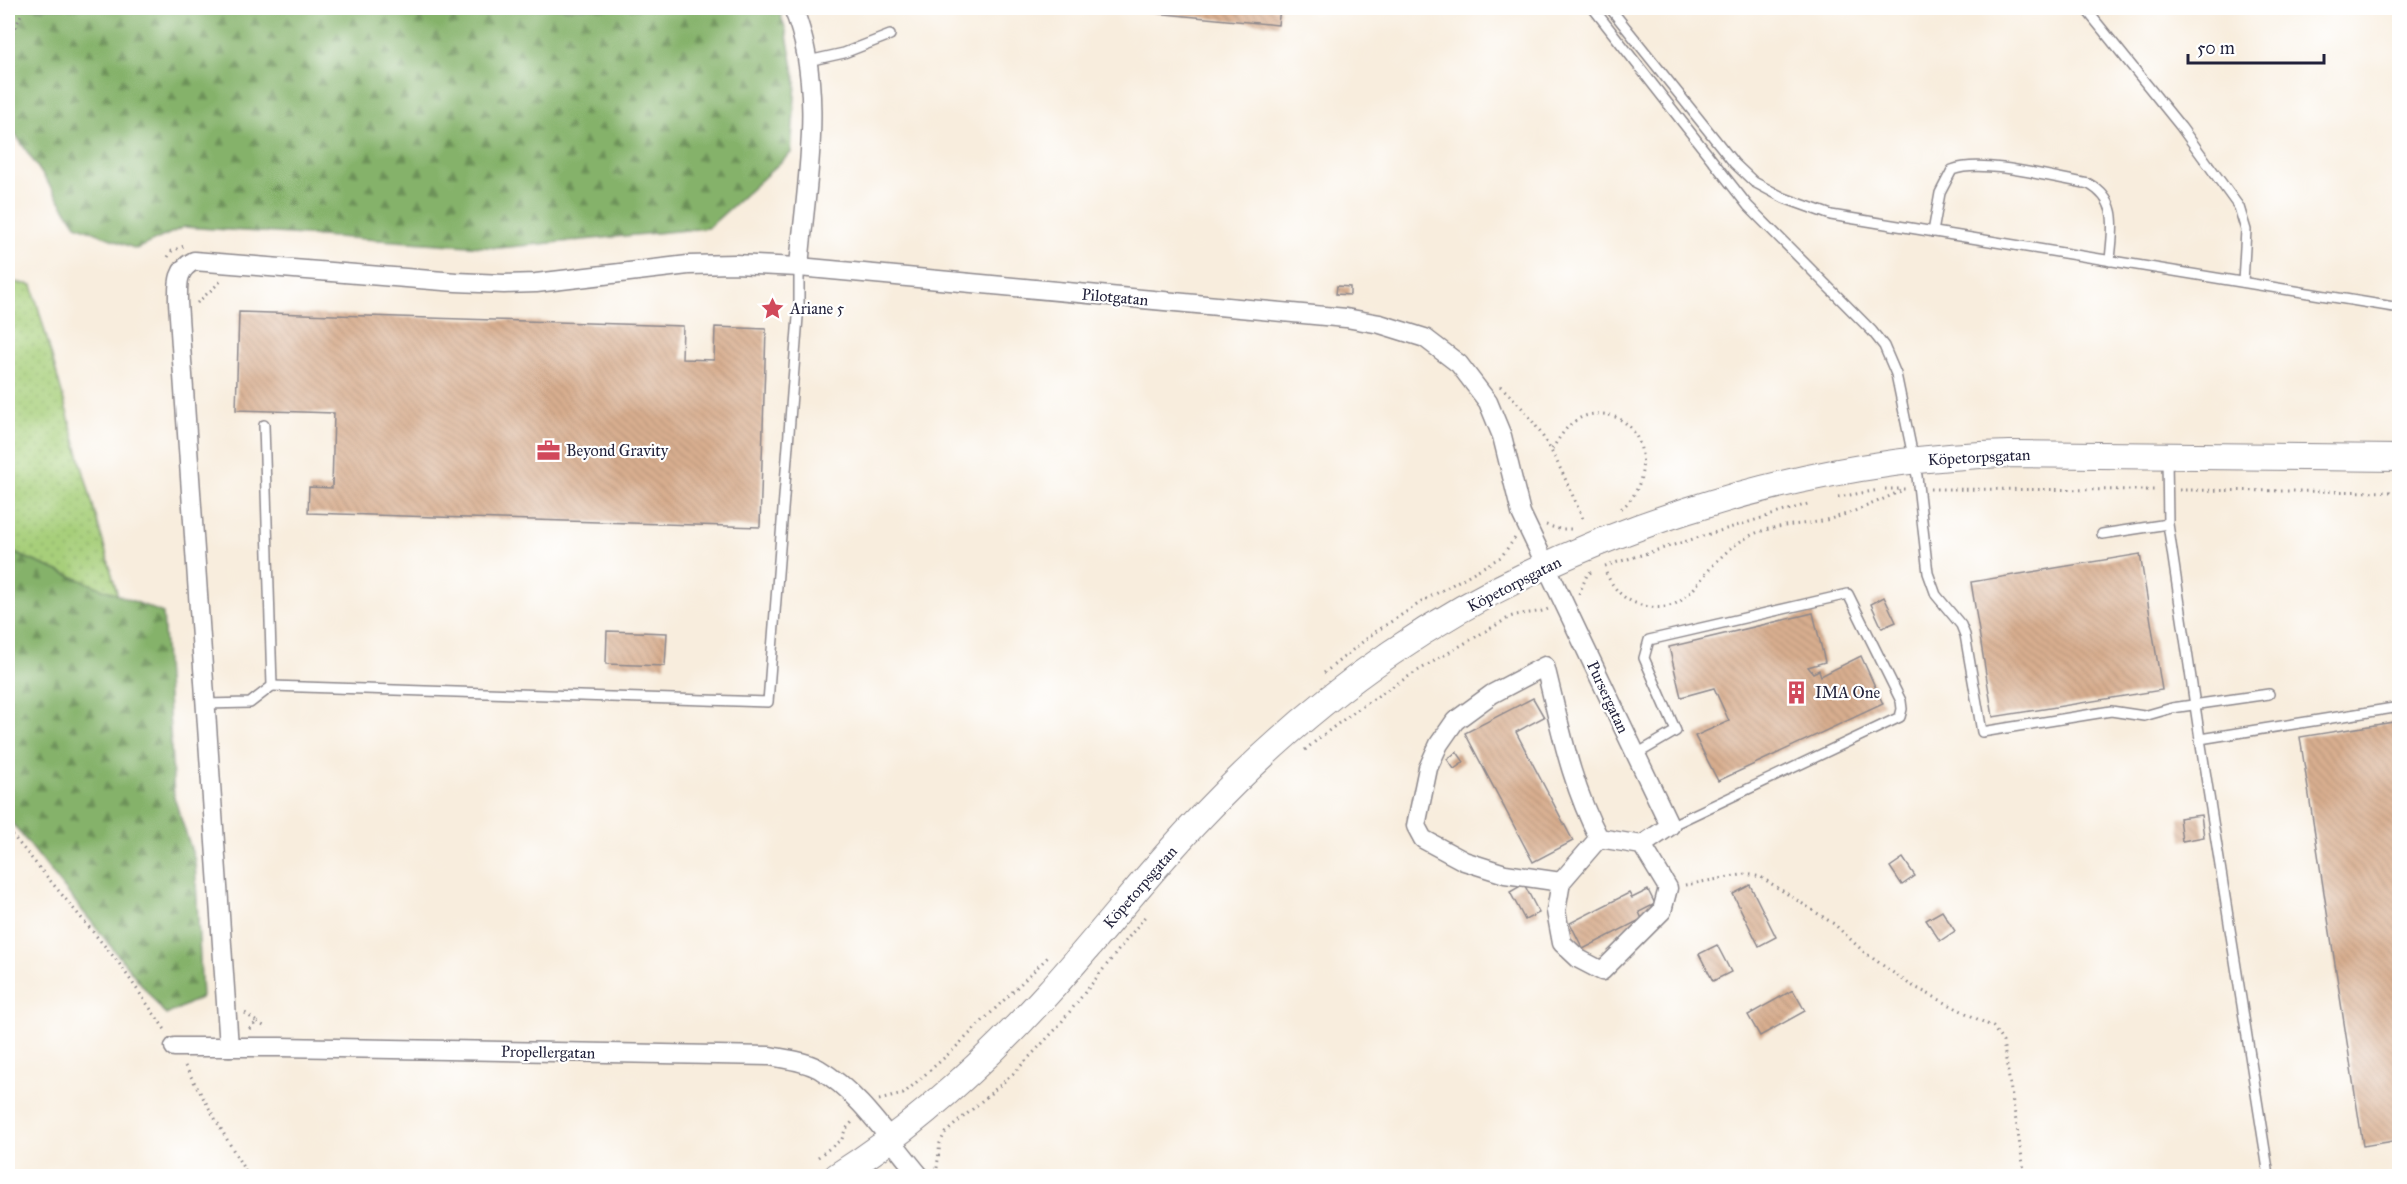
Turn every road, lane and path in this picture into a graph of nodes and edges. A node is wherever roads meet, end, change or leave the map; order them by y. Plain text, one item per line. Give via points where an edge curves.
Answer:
1 (24, 8) edge
2 (793, 8) edge
3 (1593, 8) edge
4 (1610, 8) edge
5 (2085, 8) edge
6 (890, 35) dead end
7 (8, 44) edge
8 (808, 61) junction
9 (1933, 231) junction
10 (2110, 261) junction
11 (799, 267) junction
12 (2243, 282) junction
13 (2400, 308) edge
14 (1500, 386) dead end
15 (264, 425) dead end
16 (1552, 449) junction
17 (2167, 456) junction
18 (2400, 458) edge
19 (1914, 461) junction
20 (1904, 489) junction
21 (1919, 489) junction
22 (1833, 497) dead end
23 (1815, 502) dead end
24 (1616, 512) dead end
25 (1583, 519) dead end
26 (2168, 524) junction
27 (1579, 528) dead end
28 (1530, 532) junction
29 (2102, 534) dead end
30 (1547, 567) junction
31 (1602, 567) dead end
32 (1592, 571) dead end
33 (1606, 573) dead end
34 (1564, 601) junction
35 (272, 686) junction
36 (2269, 694) dead end
37 (205, 704) junction
38 (2194, 705) junction
39 (2400, 707) edge
40 (2200, 739) junction
41 (1300, 753) dead end
42 (1635, 755) junction
43 (1670, 826) junction
44 (8, 830) edge
45 (1599, 838) junction
46 (1642, 845) junction
47 (1561, 882) junction
48 (1668, 888) junction
49 (1148, 913) dead end
50 (174, 1047) junction
51 (229, 1047) junction
52 (889, 1140) junction
53 (928, 1173) edge
54 (248, 1176) edge
55 (837, 1176) edge
56 (2025, 1176) edge
57 (2269, 1176) edge

1 - 7 path
2 - 8 street
3 - 19 lane via 1748,206 1884,346 1896,374
4 - 9 lane via 1727,155 1754,182 1784,198 1832,215
5 - 12 lane via 2181,127 2239,207 2246,230
6 - 8 lane
8 - 11 street via 813,93
9 - 10 lane
9 - 10 lane via 1940,193 1952,170 1964,165 1985,165 2089,184 2100,190 2113,216
10 - 12 lane
11 - 28 street, Pilotgatan via 1346,318 1425,338 1464,371 1488,402
11 - 35 lane via 768,702
11 - 37 street, Pilotgatan via 688,265 504,284 194,261 186,265 178,280 178,302
12 - 13 lane
14 - 16 path via 1516,399
15 - 35 lane
16 - 24 path via 1573,422 1585,416 1608,415 1629,426 1640,445 1642,474 1635,495
16 - 25 path
17 - 18 street, Köpetorpsgatan
17 - 19 street, Köpetorpsgatan via 1990,454
17 - 26 lane
19 - 21 lane
19 - 30 street, Köpetorpsgatan via 1807,479 1721,501 1605,540
20 - 21 path
20 - 22 path
20 - 33 path via 1846,514 1750,536 1717,561 1699,585 1677,603 1652,606 1630,601 1620,595
21 - 38 lane via 1928,573 1936,595 1965,635 1982,732 2111,711 2144,716
23 - 31 path
26 - 29 lane
26 - 38 lane
27 - 28 path via 1559,529 1548,524
28 - 30 street, Pilotgatan
30 - 34 street, Pursergatan
30 - 52 street, Köpetorpsgatan via 1474,603 1393,652 1294,728 1200,817 1021,1023 975,1068
32 - 34 path via 1579,594
34 - 41 path via 1542,612 1510,617 1352,715
34 - 42 street, Pursergatan
35 - 37 lane via 250,703
36 - 38 lane
37 - 51 street
38 - 40 lane
39 - 40 lane
40 - 57 lane
42 - 43 street, Pursergatan
42 - 43 lane via 1676,731 1644,658 1649,640 1848,594 1901,701 1900,717
43 - 46 street
44 - 50 path via 118,962
45 - 46 street
45 - 47 street
45 - 47 street via 1573,778 1545,666 1492,694 1455,721 1428,768 1416,826 1423,839 1464,861 1505,874
46 - 48 street
47 - 48 street via 1556,911 1562,943 1579,959 1602,971 1662,911
48 - 56 path via 1739,875 1761,877 1834,924 1864,952 1909,984 1993,1027 2003,1042
49 - 53 path via 1056,1029 1014,1073 945,1133
50 - 51 street, Propellergatan
50 - 54 path
51 - 52 street, Propellergatan via 770,1056 818,1068 858,1101
52 - 53 street, Propellergatan
52 - 55 street, Köpetorpsgatan

